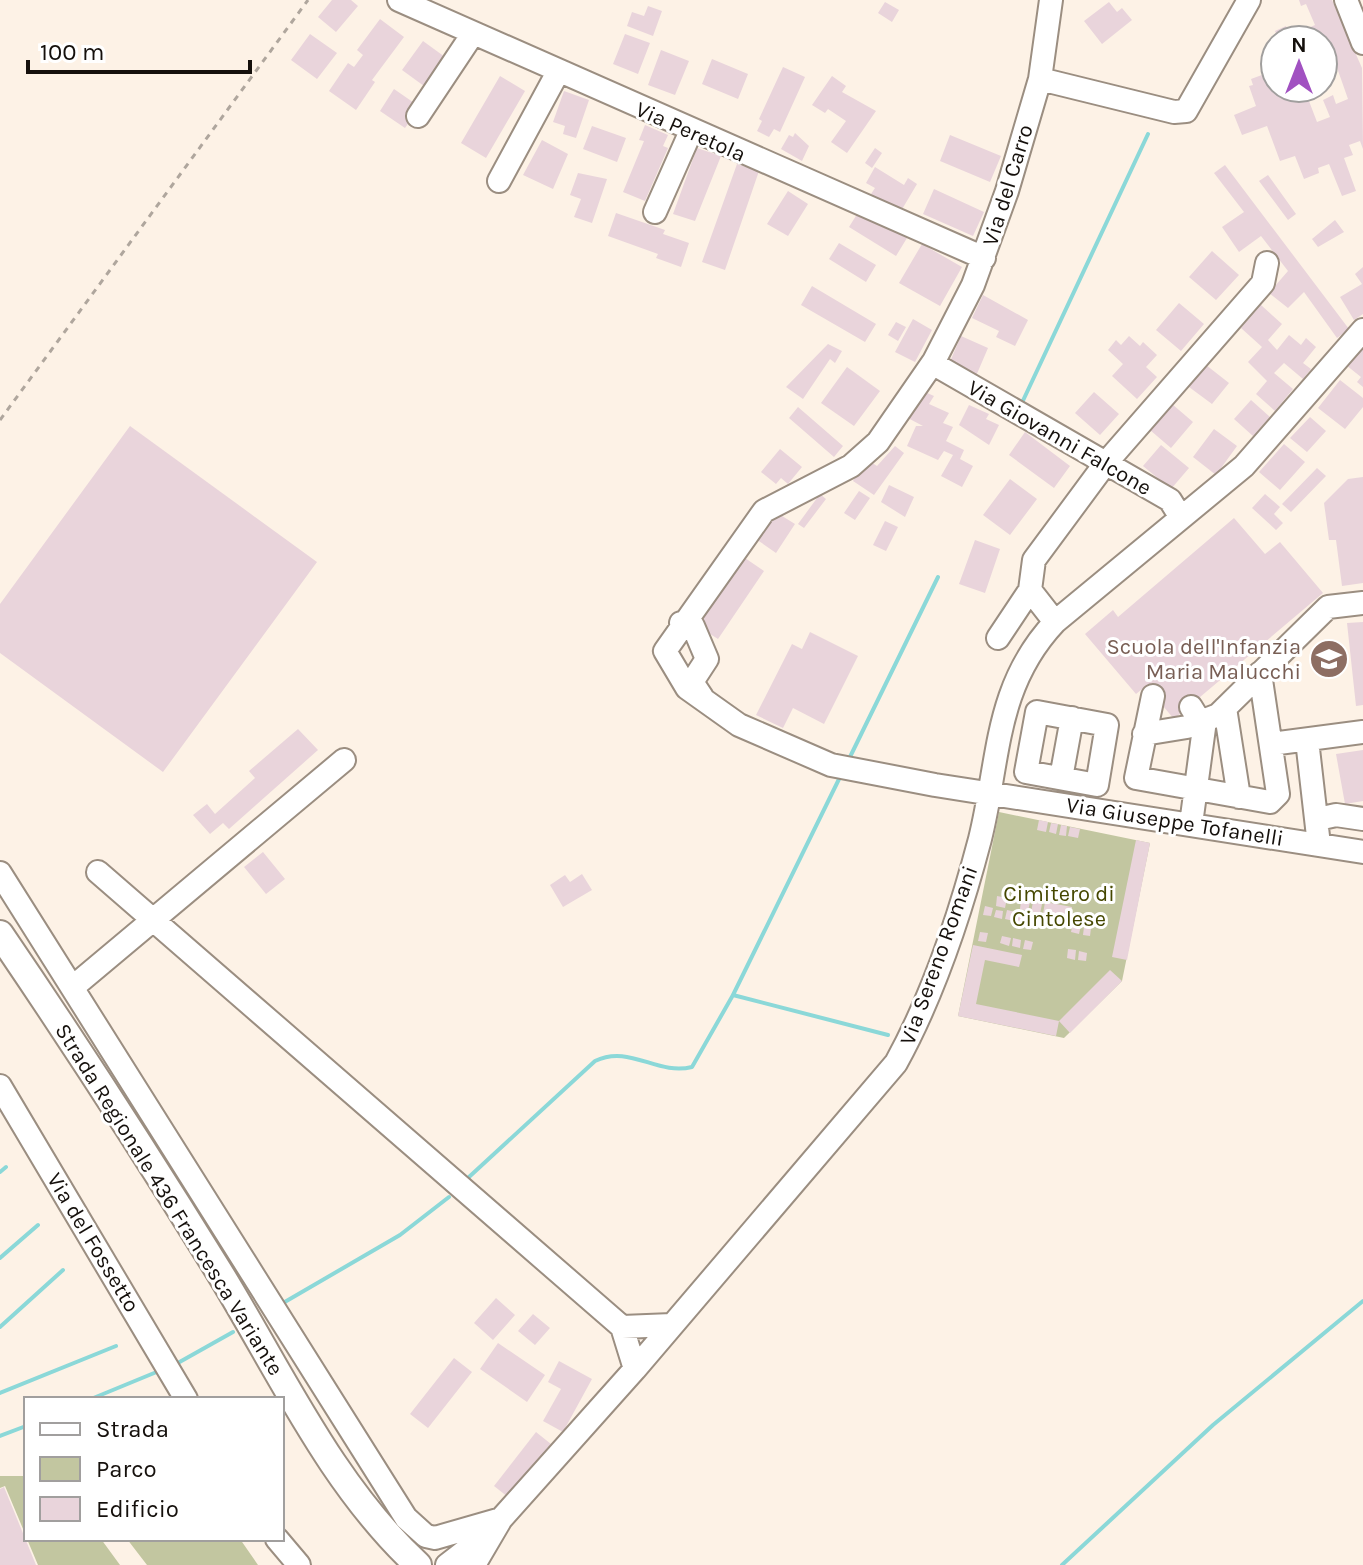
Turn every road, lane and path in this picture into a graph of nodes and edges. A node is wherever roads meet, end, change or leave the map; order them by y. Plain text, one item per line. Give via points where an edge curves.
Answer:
1 (308, 0) edge
2 (399, 0) edge
3 (1051, 0) edge
4 (1346, 0) edge
5 (1244, 10) edge
6 (472, 35) junction
7 (1363, 43) edge
8 (558, 72) junction
9 (1040, 79) junction
10 (418, 116) dead end
11 (691, 131) junction
12 (499, 181) dead end
13 (655, 212) dead end
14 (984, 258) junction
15 (1267, 263) dead end
16 (1363, 330) edge
17 (934, 361) junction
18 (0, 420) edge
19 (1105, 464) junction
20 (1180, 516) junction
21 (1030, 590) junction
22 (1363, 603) edge
23 (1055, 622) junction
24 (681, 623) junction
25 (998, 638) dead end
26 (1260, 673) junction
27 (1153, 696) dead end
28 (702, 698) junction
29 (1225, 708) junction
30 (1196, 714) junction
31 (1072, 718) junction
32 (1363, 732) edge
33 (1144, 734) junction
34 (1307, 740) junction
35 (1271, 744) junction
36 (344, 760) dead end
37 (1054, 777) junction
38 (1188, 789) junction
39 (988, 791) junction
40 (1239, 797) junction
41 (1043, 800) junction
42 (1318, 819) junction
43 (1363, 819) edge
44 (1183, 823) junction
45 (1319, 845) junction
46 (1363, 852) edge
47 (98, 872) dead end
48 (0, 873) edge
49 (154, 919) junction
50 (0, 934) edge
51 (73, 987) junction
52 (0, 1086) edge
53 (672, 1325) junction
54 (622, 1327) junction
55 (635, 1369) junction
56 (185, 1397) edge
57 (365, 1506) junction
58 (496, 1526) junction
59 (279, 1541) edge
60 (299, 1565) edge
61 (390, 1565) edge
62 (418, 1565) edge
63 (447, 1565) edge
64 (474, 1565) edge

1 - 18 path
2 - 6 street, Via Peretola
3 - 9 street, Via del Carro
4 - 7 street
5 - 9 street via 1186,111
6 - 8 street, Via Peretola
6 - 10 street
8 - 11 street, Via Peretola
8 - 12 street
9 - 14 street, Via del Carro
11 - 13 street
11 - 14 street, Via Peretola
14 - 17 street, Via del Carro
15 - 19 street via 1263,283
16 - 20 street, Via Sereno Romani via 1244,466
17 - 19 street, Via Giovanni Falcone
17 - 24 street, Via del Carro via 869,450 851,466 764,511
19 - 20 street, Via Giovanni Falcone via 1170,500
19 - 21 street via 1034,560
20 - 23 street, Via Sereno Romani via 1174,527
21 - 23 street
21 - 25 street
22 - 26 street via 1328,607
23 - 39 street, Via Sereno Romani via 1016,679 1003,712
24 - 28 street, Via Giuseppe Tofanelli via 665,651 687,688
24 - 28 street via 693,626 707,659 692,682
26 - 29 street
26 - 35 street
27 - 33 street
28 - 39 street, Via Giuseppe Tofanelli via 750,732 840,768
29 - 30 street
29 - 40 street
30 - 33 street
30 - 38 street via 1204,728
31 - 37 street
31 - 37 street via 1037,712 1026,772
31 - 37 street via 1107,725 1097,785
32 - 34 street
33 - 38 street via 1136,778
34 - 35 street
34 - 42 street
35 - 40 street via 1277,797 1270,802
36 - 49 street
37 - 41 street
38 - 40 street
38 - 44 street
39 - 41 street, Via Giuseppe Tofanelli
39 - 53 street, Via Sereno Romani via 961,906 896,1063
41 - 44 street, Via Giuseppe Tofanelli
42 - 43 street
42 - 45 street
44 - 45 street, Via Giuseppe Tofanelli
45 - 46 street, Via Giuseppe Tofanelli
47 - 49 street
48 - 51 street
49 - 51 street
49 - 54 street
50 - 57 main road, Strada Regionale 436 Francesca Variante
51 - 58 street via 406,1518 435,1538
52 - 56 street, Via del Fossetto
53 - 54 street
53 - 55 street, Via Sereno Romani
54 - 55 street
55 - 58 street, Via Sereno Romani
57 - 61 main road
57 - 62 main road
58 - 63 street
58 - 64 street
59 - 60 street

